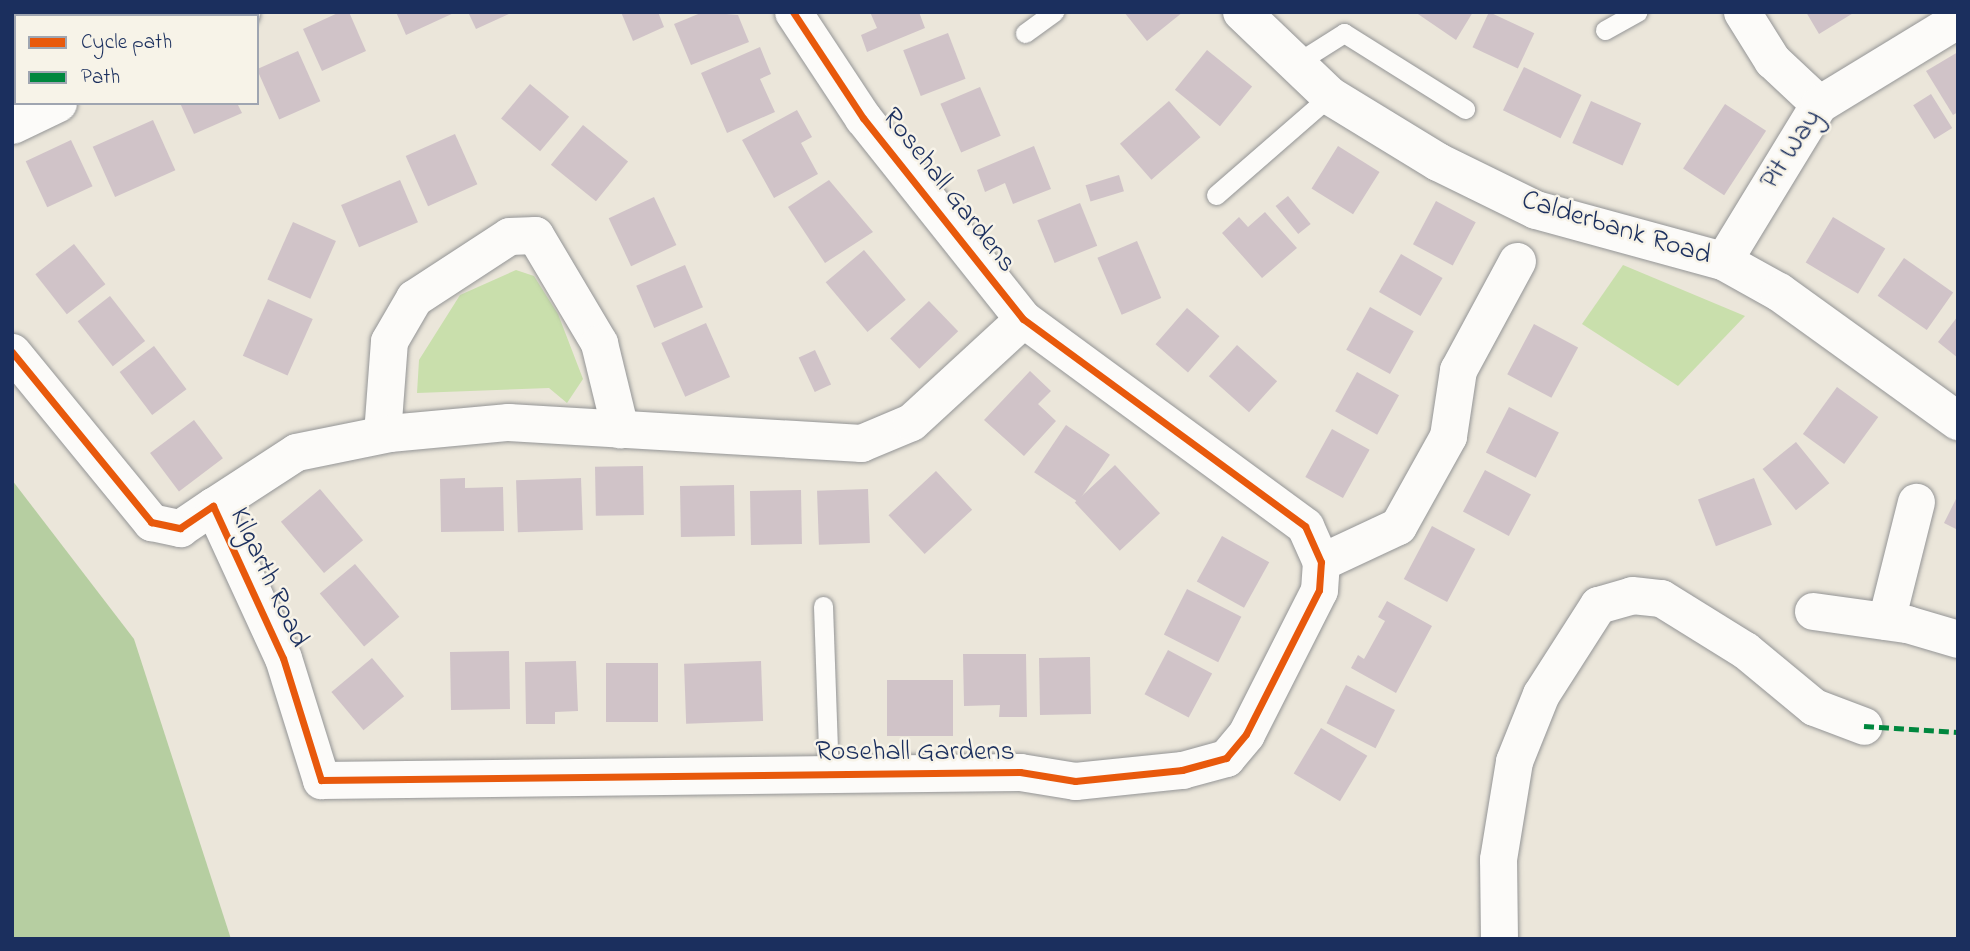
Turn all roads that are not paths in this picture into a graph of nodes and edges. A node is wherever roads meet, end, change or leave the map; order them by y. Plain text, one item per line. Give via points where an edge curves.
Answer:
1 (793, 12) edge
2 (1054, 12) edge
3 (1242, 12) edge
4 (1637, 12) edge
5 (1742, 12) edge
6 (1958, 19) edge
7 (1605, 30) dead end
8 (1025, 33) dead end
9 (1295, 64) junction
10 (1330, 96) junction
11 (1819, 104) junction
12 (54, 105) edge
13 (1465, 109) dead end
14 (12, 125) edge
15 (1216, 195) dead end
16 (1517, 261) dead end
17 (1723, 261) junction
18 (1023, 319) junction
19 (12, 352) edge
20 (1958, 421) edge
21 (620, 429) junction
22 (382, 434) junction
23 (1916, 502) dead end
24 (213, 506) junction
25 (1321, 562) junction
26 (823, 606) dead end
27 (1813, 611) dead end
28 (1886, 621) junction
29 (1958, 639) edge
30 (1864, 726) dead end
31 (829, 775) junction
32 (321, 780) joint
33 (1499, 939) edge

1 - 18 street, Rosehall Gardens via 863,118
2 - 8 lane
3 - 9 street, Calderbank Road
4 - 7 lane
5 - 11 street via 1772,60
6 - 11 street, Pit Way
9 - 10 street, Calderbank Road
9 - 13 lane via 1344,33
10 - 15 lane
10 - 17 street, Calderbank Road via 1437,162 1536,210
11 - 17 street, Pit Way
12 - 14 street
16 - 25 street via 1458,370 1448,436 1398,526
17 - 20 street, Calderbank Road via 1779,292
18 - 21 street via 911,422 861,443
18 - 25 street, Rosehall Gardens via 1305,526
19 - 24 street, Kilgarth Road via 151,522 180,528
21 - 22 street via 508,422
21 - 22 street via 599,343 535,235 509,236 414,298 389,341
22 - 24 street via 296,452
23 - 28 street
24 - 32 street, Kilgarth Road via 283,658
25 - 31 street, Rosehall Gardens via 1319,590 1246,734 1226,758 1182,770 1075,781 1020,772
26 - 31 lane
27 - 28 street
28 - 29 street
30 - 33 street via 1814,708 1745,650 1661,598 1632,595 1598,605 1541,694 1514,761 1498,859
31 - 32 street, Rosehall Gardens

